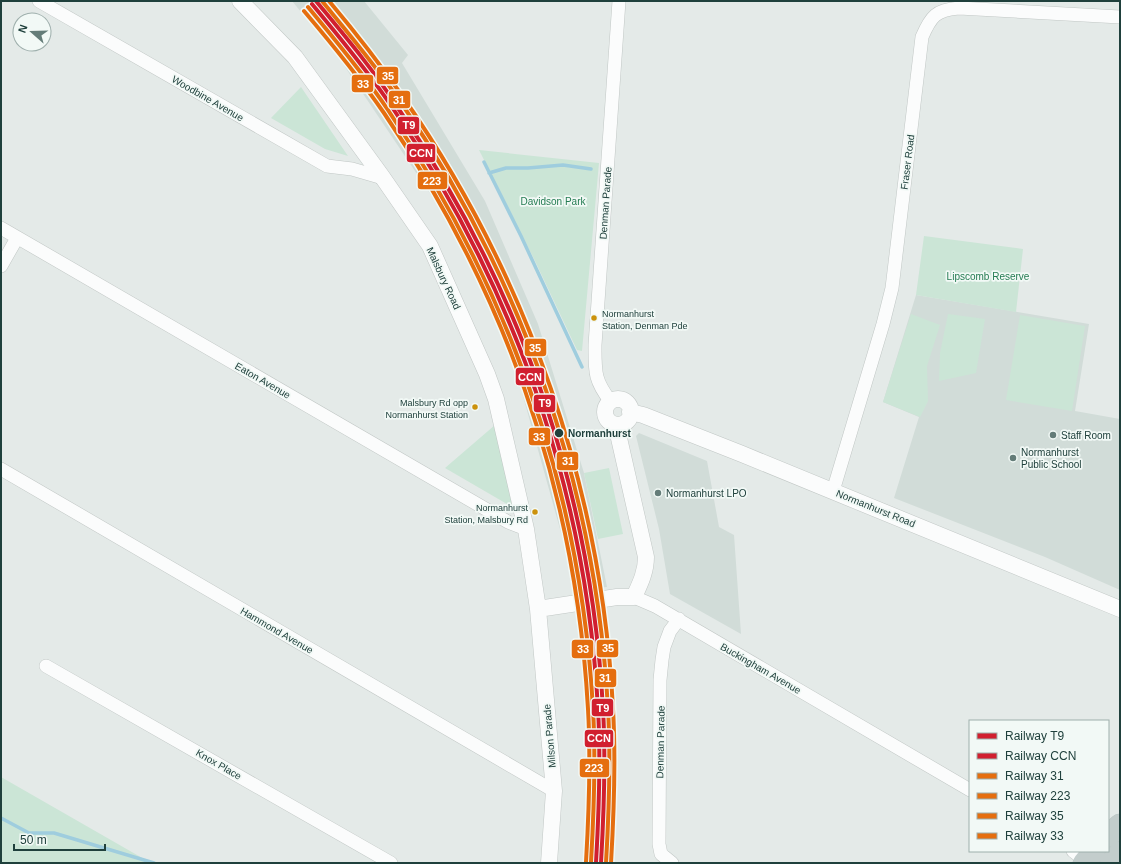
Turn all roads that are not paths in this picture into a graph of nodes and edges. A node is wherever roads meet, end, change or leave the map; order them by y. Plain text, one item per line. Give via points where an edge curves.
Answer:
1 (39, 1) edge
2 (240, 1) edge
3 (619, 1) edge
4 (1120, 17) edge
5 (383, 178) junction
6 (1, 228) edge
7 (17, 238) junction
8 (1, 266) edge
9 (611, 402) junction
10 (630, 412) junction
11 (616, 425) junction
12 (1, 469) edge
13 (833, 491) junction
14 (526, 529) junction
15 (634, 597) junction
16 (538, 609) junction
17 (1120, 609) edge
18 (678, 620) junction
19 (46, 666) dead end
20 (969, 789) edge
21 (554, 791) junction
22 (1120, 825) edge
23 (1109, 835) edge
24 (1120, 853) edge
25 (391, 863) edge
26 (549, 863) edge
27 (672, 863) edge
28 (1111, 863) edge

1 - 5 street, Woodbine Avenue via 328,166
2 - 5 street, Malsbury Road via 294,57
3 - 9 street, Denman Parade via 595,345 596,375 600,388
4 - 13 street, Fraser Road via 959,8 945,9 928,22 922,37 892,288
5 - 14 street, Malsbury Road via 430,246 487,374 496,399
6 - 7 street, Eaton Avenue
7 - 8 street
7 - 14 street, Eaton Avenue via 508,522
9 - 10 street via 618,399 626,402
9 - 11 street via 606,407 605,415 609,422
10 - 11 street via 624,423
10 - 13 street, Normanhurst Road via 644,415
11 - 15 street via 646,557 645,572
12 - 21 street, Hammond Avenue
13 - 17 street, Normanhurst Road
14 - 16 street, Malsbury Road
15 - 16 street, Buckingham Avenue via 617,597
15 - 18 street, Buckingham Avenue
16 - 21 street, Milson Parade
18 - 20 street, Buckingham Avenue
18 - 27 street, Denman Parade via 670,631 664,647 660,680 659,844 661,854
19 - 25 street, Knox Place
21 - 26 street, Milson Parade
22 - 23 highway
24 - 28 highway

